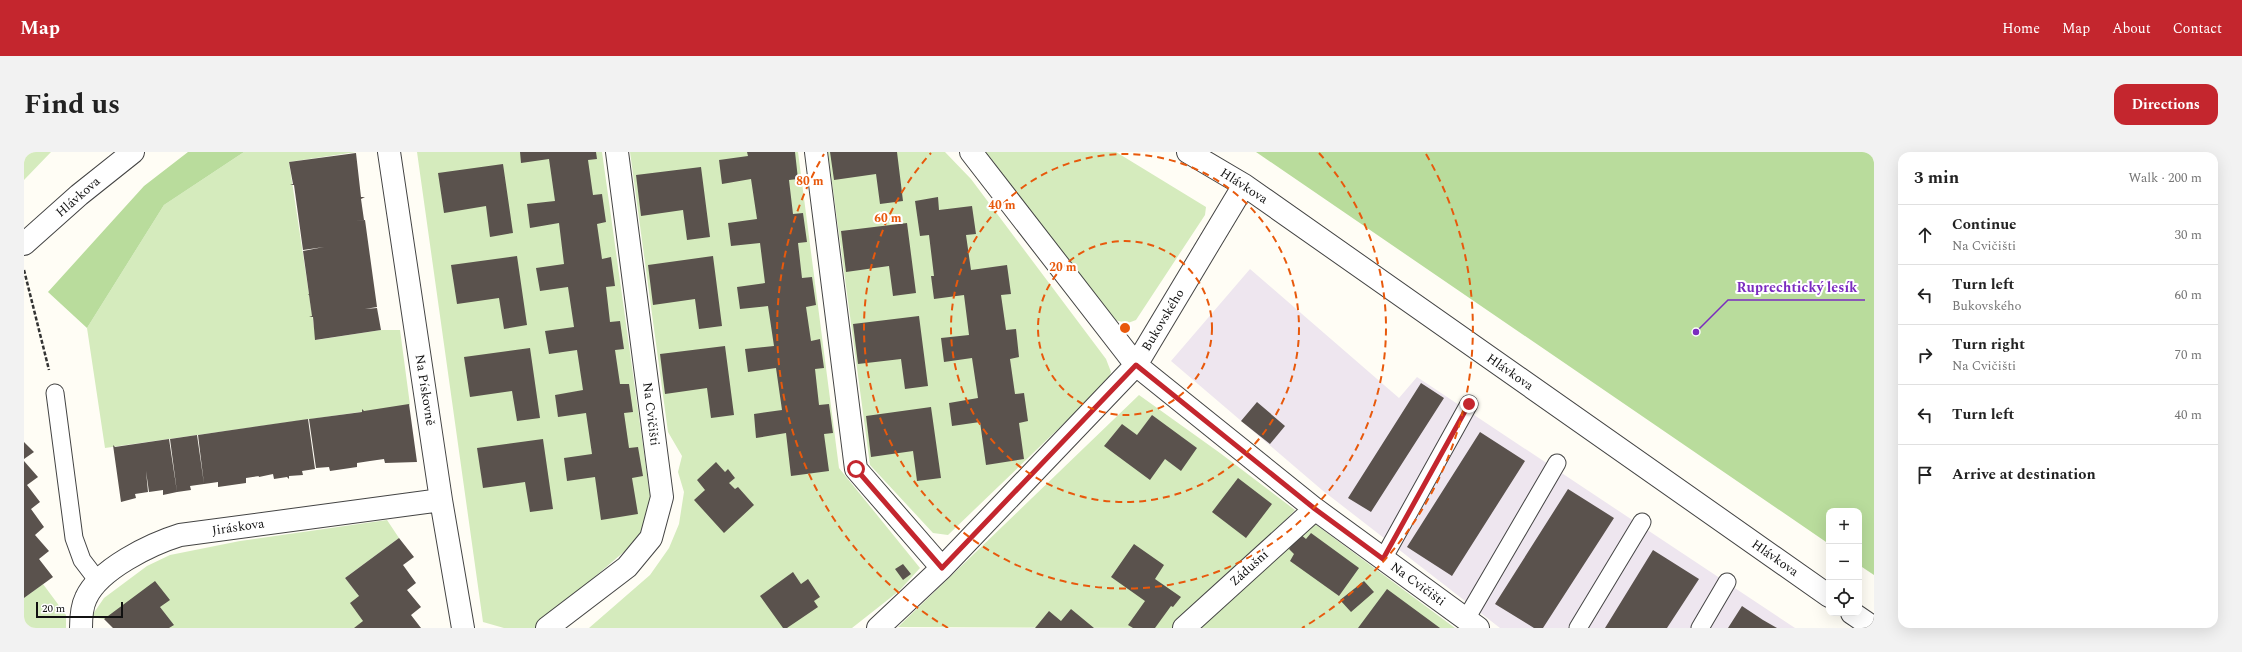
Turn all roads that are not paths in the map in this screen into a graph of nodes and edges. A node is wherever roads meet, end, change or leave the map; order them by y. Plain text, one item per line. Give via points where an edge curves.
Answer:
1 (389, 152) edge
2 (617, 152) edge
3 (816, 152) edge
4 (971, 152) edge
5 (1188, 152) edge
6 (123, 155) edge
7 (1244, 184) junction
8 (24, 244) edge
9 (1136, 365) junction
10 (55, 393) road end
11 (1469, 404) dead end
12 (1557, 463) dead end
13 (441, 500) junction
14 (1315, 509) junction
15 (1642, 522) dead end
16 (1383, 559) junction
17 (942, 568) junction
18 (98, 580) junction
19 (1727, 582) dead end
20 (1826, 594) edge
21 (1856, 616) edge
22 (1472, 624) edge
23 (881, 627) edge
24 (81, 628) edge
25 (463, 628) edge
26 (547, 628) edge
27 (1184, 628) edge
28 (1578, 628) edge
29 (1700, 628) edge
30 (1874, 628) edge

1 - 13 street, Na Pískovně
2 - 26 street, Na Cvičišti via 662,497 651,538 627,567
3 - 17 street via 856,469
4 - 9 street, Na Cvičišti
5 - 7 street, Hlávkova
6 - 8 street, Hlávkova
7 - 9 street, Bukovského
7 - 20 street, Hlávkova
9 - 14 street, Na Cvičišti
9 - 17 street, Bukovského
10 - 18 lane via 74,538 82,560
11 - 16 lane
12 - 22 lane
13 - 18 street, Jiráskova via 180,536 158,542
13 - 25 street, Na Pískovně
14 - 16 street, Na Cvičišti
14 - 27 street, Zádušní
15 - 28 lane
16 - 22 street, Na Cvičišti
17 - 23 street, Bukovského
18 - 24 street, Jiráskova via 86,597
19 - 29 lane
21 - 30 street

